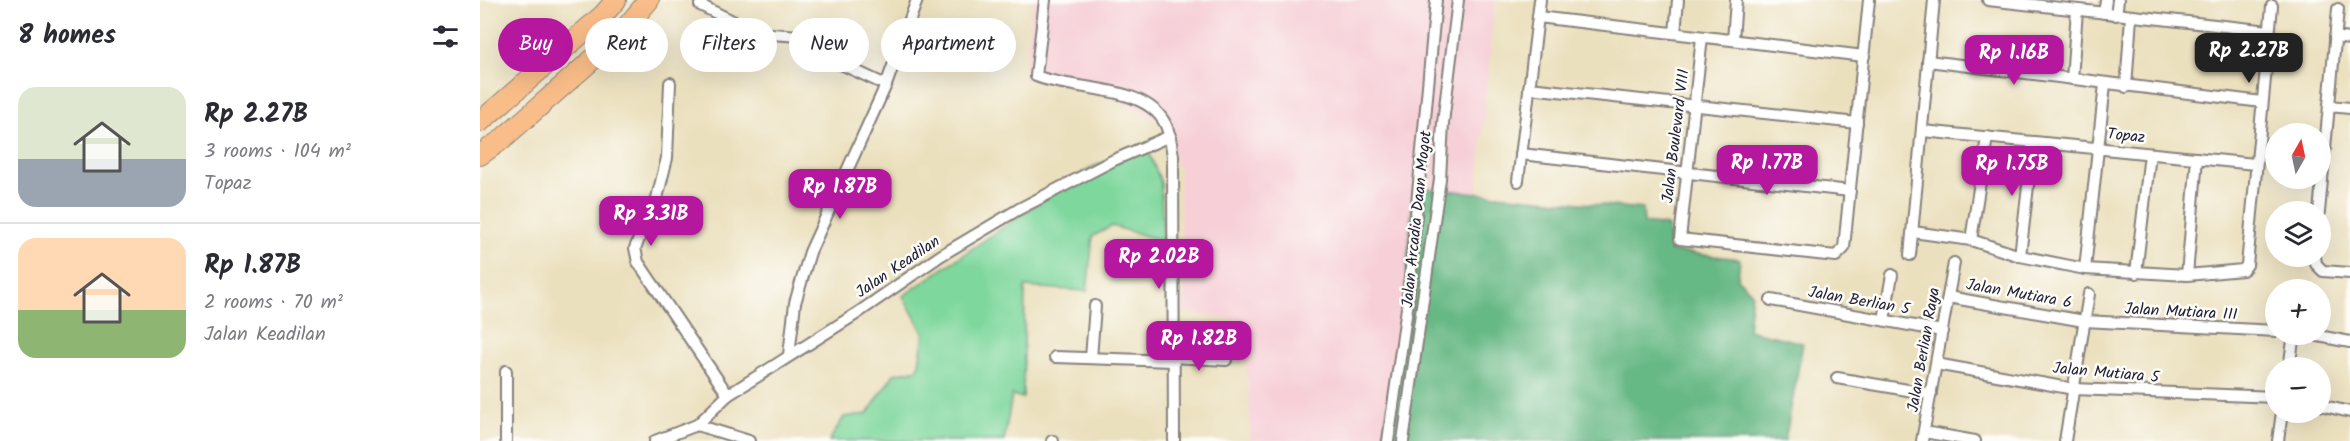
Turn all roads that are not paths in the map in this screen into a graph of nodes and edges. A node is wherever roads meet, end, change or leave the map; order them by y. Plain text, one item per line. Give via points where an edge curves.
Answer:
1 (616, 0) edge
2 (649, 0) edge
3 (917, 0) edge
4 (1045, 0) edge
5 (1436, 0) edge
6 (1458, 0) edge
7 (1540, 0) edge
8 (1678, 0) edge
9 (1736, 0) edge
10 (1869, 0) edge
11 (1934, 0) edge
12 (1989, 0) edge
13 (2106, 0) edge
14 (2118, 0) edge
15 (700, 5) dead end
16 (2272, 6) dead end
17 (2338, 9) dead end
18 (2077, 10) junction
19 (2104, 13) junction
20 (2116, 15) junction
21 (1538, 17) junction
22 (2131, 17) junction
23 (2269, 31) junction
24 (1675, 33) junction
25 (1702, 37) junction
26 (2335, 37) junction
27 (2350, 39) edge
28 (1732, 40) junction
29 (1864, 56) junction
30 (1928, 61) junction
31 (2072, 79) junction
32 (670, 83) dead end
33 (2105, 84) junction
34 (886, 85) junction
35 (2126, 87) junction
36 (1529, 88) junction
37 (2262, 102) junction
38 (1695, 106) junction
39 (2329, 106) junction
40 (2350, 108) edge
41 (480, 122) edge
42 (1857, 123) junction
43 (1923, 131) junction
44 (1170, 136) junction
45 (1987, 137) junction
46 (2034, 142) junction
47 (2098, 148) junction
48 (1521, 154) junction
49 (2150, 154) junction
50 (480, 155) edge
51 (2197, 158) junction
52 (2255, 164) junction
53 (1687, 172) junction
54 (1518, 182) dead end
55 (1850, 191) junction
56 (2320, 201) edge
57 (1913, 232) junction
58 (1971, 240) junction
59 (1910, 255) dead end
60 (2020, 256) junction
61 (1954, 263) dead end
62 (2319, 267) edge
63 (2085, 269) junction
64 (2136, 273) junction
65 (2350, 273) edge
66 (1892, 275) dead end
67 (2187, 275) junction
68 (2089, 294) dead end
69 (1948, 297) junction
70 (1771, 300) dead end
71 (1095, 306) dead end
72 (1884, 320) junction
73 (2084, 321) junction
74 (2265, 330) edge
75 (1942, 331) junction
76 (2331, 338) edge
77 (2350, 342) edge
78 (789, 355) junction
79 (1055, 357) dead end
80 (1091, 358) junction
81 (1173, 359) junction
82 (1226, 360) dead end
83 (1936, 364) junction
84 (506, 371) dead end
85 (1837, 378) dead end
86 (2074, 389) junction
87 (1931, 394) junction
88 (728, 396) junction
89 (2265, 398) edge
90 (2331, 408) edge
91 (2350, 412) edge
92 (2280, 423) edge
93 (697, 425) junction
94 (1923, 436) edge
95 (506, 441) edge
96 (655, 441) edge
97 (749, 441) edge
98 (1174, 441) edge
99 (1388, 441) edge
100 (1403, 441) edge
101 (1976, 441) edge
102 (2065, 441) edge
103 (2277, 441) edge

1 - 41 highway
2 - 50 highway via 617,38
3 - 34 street
4 - 44 street via 1036,76 1048,82 1089,86 1149,104 1164,121
5 - 99 street, Jalan Arcadia Daan Mogot via 1408,301
6 - 100 street, Jalan Arcadia Daan Mogot via 1440,179
7 - 21 street
8 - 24 street
9 - 28 street
10 - 29 street
11 - 30 street
12 - 18 street
13 - 19 street
14 - 20 street
15 - 34 street via 757,33 814,37 818,52
16 - 23 street
17 - 26 street
18 - 19 street
18 - 31 street
19 - 20 street
20 - 22 street
21 - 24 street
21 - 36 street
22 - 23 street
22 - 35 street
23 - 37 street
24 - 25 street
25 - 28 street
25 - 38 street, Jalan Boulevard VIII
26 - 27 street
26 - 39 street
28 - 29 street
29 - 42 street
30 - 31 street
30 - 43 street
31 - 33 street
32 - 88 street via 667,158 657,198 635,248 638,262
33 - 35 street
33 - 47 street
34 - 78 street via 810,252 795,303
35 - 37 street
36 - 38 street
36 - 48 street
37 - 52 street
38 - 42 street
38 - 53 street, Jalan Boulevard VIII
39 - 40 street
39 - 56 street
42 - 55 street
43 - 45 street, Topaz
43 - 57 street
44 - 78 street, Jalan Keadilan via 1018,209
44 - 81 street
45 - 46 street, Topaz
45 - 58 street
46 - 47 street, Topaz
46 - 60 street
47 - 49 street, Topaz
47 - 63 street
48 - 53 street
48 - 54 street
49 - 51 street, Topaz
49 - 64 street
51 - 52 street, Topaz
51 - 67 street
52 - 67 street via 2247,265 2236,273
53 - 55 street
53 - 55 street, Jalan Boulevard VIII via 1680,238 1698,243 1836,256 1844,248
57 - 58 street
57 - 59 street
58 - 60 street
60 - 63 street
61 - 69 street, Jalan Berlian Raya
62 - 65 street via 2323,271
63 - 64 street
64 - 67 street
66 - 72 street
68 - 73 street
69 - 73 street, Jalan Mutiara 6
69 - 75 street, Jalan Berlian Raya
70 - 72 street, Jalan Berlian 5
71 - 80 street
72 - 75 street, Jalan Berlian 5
73 - 74 street, Jalan Mutiara III
73 - 86 street
75 - 83 street, Jalan Berlian Raya
76 - 77 street
78 - 88 street, Jalan Keadilan
79 - 80 street
80 - 81 street
81 - 82 street
81 - 98 street
83 - 86 street, Jalan Mutiara 5
83 - 87 street, Jalan Berlian Raya
84 - 95 street
85 - 87 street
86 - 89 street, Jalan Mutiara 5
86 - 102 street
87 - 94 street, Jalan Berlian Raya
88 - 93 street, Jalan Keadilan
90 - 91 street
92 - 103 street
93 - 96 street, Jalan Keadilan
93 - 97 street
94 - 101 street

